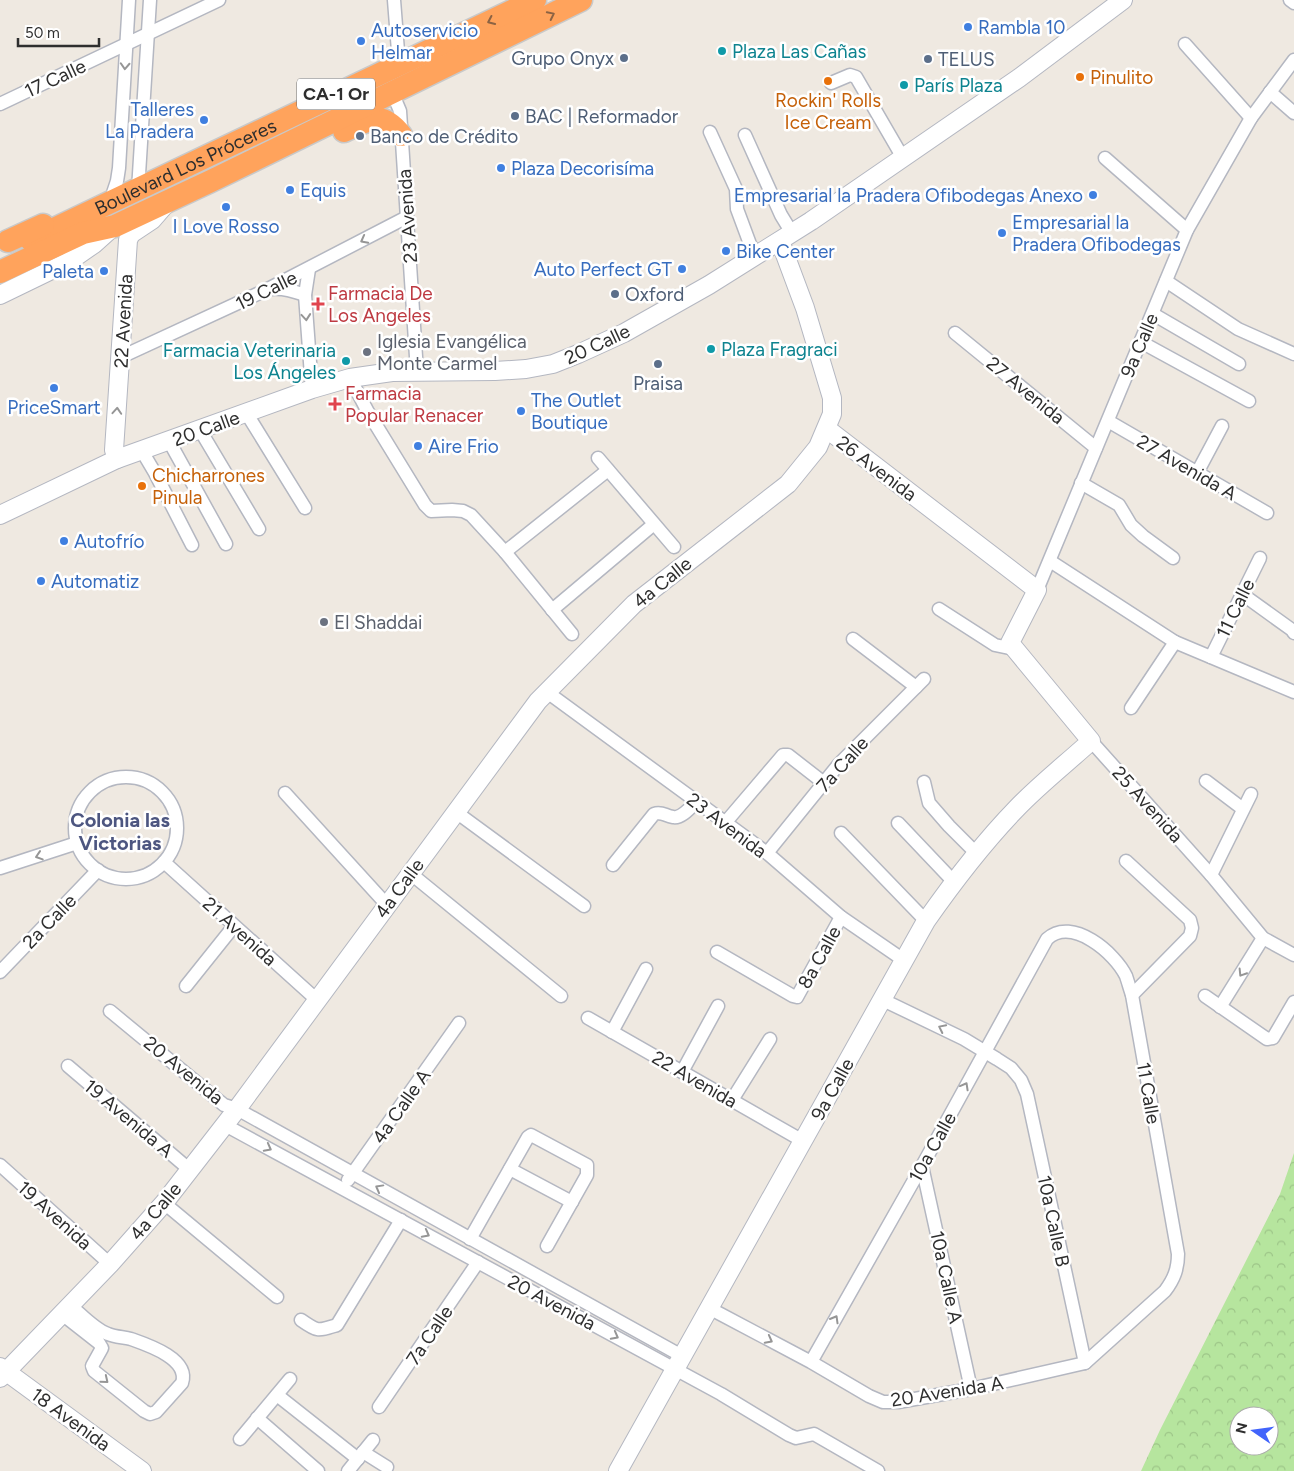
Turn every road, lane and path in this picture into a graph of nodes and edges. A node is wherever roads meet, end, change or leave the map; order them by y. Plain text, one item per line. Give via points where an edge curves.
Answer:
1 (130, 0) edge
2 (150, 0) edge
3 (219, 0) edge
4 (394, 0) edge
5 (535, 0) edge
6 (581, 0) edge
7 (1123, 0) edge
8 (1290, 0) edge
9 (1294, 3) edge
10 (147, 34) junction
11 (126, 44) junction
12 (1186, 44) dead end
13 (1294, 60) edge
14 (399, 64) junction
15 (831, 83) dead end
16 (392, 92) junction
17 (1270, 92) junction
18 (0, 104) edge
19 (1294, 113) edge
20 (1251, 118) junction
21 (710, 132) dead end
22 (401, 135) junction
23 (745, 135) dead end
24 (903, 158) junction
25 (1105, 158) dead end
26 (211, 181) junction
27 (138, 190) junction
28 (168, 201) junction
29 (105, 204) junction
30 (407, 217) junction
31 (114, 226) junction
32 (1187, 230) junction
33 (786, 237) junction
34 (3, 244) edge
35 (757, 256) junction
36 (309, 268) junction
37 (0, 272) edge
38 (1166, 281) junction
39 (0, 285) edge
40 (266, 290) junction
41 (0, 295) edge
42 (304, 296) junction
43 (1152, 314) junction
44 (955, 333) dead end
45 (1141, 342) junction
46 (1294, 354) edge
47 (121, 357) junction
48 (1239, 364) dead end
49 (417, 372) junction
50 (350, 378) junction
51 (312, 389) junction
52 (1249, 401) dead end
53 (247, 414) junction
54 (1108, 421) junction
55 (1222, 426) dead end
56 (827, 429) junction
57 (200, 430) junction
58 (169, 441) junction
59 (1096, 448) junction
60 (142, 451) junction
61 (598, 458) dead end
62 (117, 459) junction
63 (608, 470) junction
64 (1197, 473) junction
65 (1081, 483) junction
66 (305, 508) dead end
67 (1268, 513) dead end
68 (0, 515) edge
69 (654, 524) junction
70 (259, 529) dead end
71 (226, 544) dead end
72 (192, 545) dead end
73 (674, 547) dead end
74 (505, 552) junction
75 (1173, 558) dead end
76 (1260, 558) dead end
77 (1050, 561) junction
78 (1037, 590) junction
79 (1242, 594) junction
80 (939, 609) dead end
81 (552, 610) junction
82 (1293, 631) edge
83 (572, 634) dead end
84 (852, 639) dead end
85 (1175, 642) junction
86 (1012, 646) junction
87 (1211, 657) junction
88 (547, 692) junction
89 (1294, 692) edge
90 (1131, 708) dead end
91 (1091, 741) junction
92 (924, 782) dead end
93 (1206, 782) dead end
94 (824, 783) junction
95 (285, 793) dead end
96 (1251, 794) dead end
97 (696, 802) junction
98 (1243, 809) junction
99 (456, 812) junction
100 (725, 823) junction
101 (898, 823) dead end
102 (841, 833) dead end
103 (77, 843) junction
104 (767, 853) junction
105 (976, 853) junction
106 (164, 862) junction
107 (1126, 862) dead end
108 (614, 865) dead end
109 (0, 868) edge
110 (98, 870) junction
111 (410, 873) junction
112 (1211, 876) junction
113 (954, 882) junction
114 (387, 905) junction
115 (584, 906) dead end
116 (841, 917) junction
117 (926, 921) junction
118 (234, 926) junction
119 (1053, 934) joint
120 (1263, 938) junction
121 (717, 952) dead end
122 (1294, 955) edge
123 (905, 960) junction
124 (2, 966) edge
125 (646, 969) dead end
126 (186, 986) dead end
127 (1132, 995) junction
128 (561, 996) dead end
129 (1205, 996) dead end
130 (317, 1000) junction
131 (883, 1000) junction
132 (1294, 1002) edge
133 (718, 1006) dead end
134 (1220, 1008) junction
135 (110, 1011) dead end
136 (588, 1018) dead end
137 (459, 1023) dead end
138 (612, 1032) junction
139 (770, 1039) dead end
140 (984, 1051) junction
141 (68, 1066) dead end
142 (682, 1072) junction
143 (732, 1100) junction
144 (237, 1109) junction
145 (225, 1125) junction
146 (803, 1141) junction
147 (0, 1165) edge
148 (922, 1166) junction
149 (510, 1169) junction
150 (190, 1170) junction
151 (352, 1174) junction
152 (342, 1188) junction
153 (572, 1202) junction
154 (164, 1203) junction
155 (401, 1220) junction
156 (470, 1239) junction
157 (547, 1246) dead end
158 (478, 1262) junction
159 (110, 1264) junction
160 (1173, 1281) joint
161 (278, 1297) dead end
162 (709, 1308) junction
163 (66, 1309) junction
164 (302, 1320) dead end
165 (679, 1362) junction
166 (811, 1362) junction
167 (1085, 1363) junction
168 (2, 1372) edge
169 (290, 1379) dead end
170 (971, 1389) junction
171 (277, 1395) junction
172 (380, 1407) dead end
173 (257, 1418) junction
174 (240, 1439) dead end
175 (373, 1440) dead end
176 (361, 1456) junction
177 (387, 1467) dead end
178 (870, 1469) edge
179 (142, 1471) edge
180 (318, 1471) edge
181 (348, 1471) edge
182 (618, 1471) edge

1 - 11 street
2 - 10 street
3 - 10 street, 17 Calle
4 - 14 street
5 -> 14 highway, Boulevard Los Próceres / CA-1 Or
16 -> 6 highway, Boulevard Los Próceres / CA-1 Or
7 - 24 street, 20 Calle via 1019,78
8 - 9 street
10 - 11 street, 17 Calle
10 - 27 street
11 - 18 street, 17 Calle
11 -> 29 street via 119,168
12 - 20 street
13 - 17 street, 9a Calle
14 - 27 highway, Boulevard Los Próceres / CA-1 Or
15 - 24 street via 850,75 856,77
16 - 22 street, 23 Avenida via 400,111
16 - 26 highway, Boulevard Los Próceres / CA-1 Or
17 - 19 street
17 - 20 street, 9a Calle
20 - 32 street, 9a Calle
21 - 35 street via 736,189 737,209
22 - 26 highway via 391,123 369,120 230,182
22 - 30 street, 23 Avenida
23 - 33 street via 782,215
24 - 33 street, 20 Calle
25 - 32 street
26 - 28 highway, Boulevard Los Próceres / CA-1 Or
27 - 29 highway, Boulevard Los Próceres / CA-1 Or
28 - 31 highway, Boulevard Los Próceres / CA-1 Or
28 - 47 street, 22 Avenida via 128,240
29 - 34 highway, Boulevard Los Próceres / CA-1 Or
29 - 34 highway via 78,210
30 -> 36 street, 19 Calle
30 - 49 street, 23 Avenida
31 - 37 highway, Boulevard Los Próceres / CA-1 Or via 83,233
31 - 39 highway
31 - 41 street, Boulevard Los Próceres via 68,262
32 - 38 street, 9a Calle
33 - 35 street, 20 Calle
33 - 56 street, 26 Avenida via 832,398
35 - 49 street, 20 Calle via 624,333 553,364 495,371
36 - 40 street, 19 Calle
36 - 42 street
38 - 43 street, 9a Calle
38 - 46 street via 1238,328
40 - 42 street via 280,288
40 - 47 street, 19 Calle
42 -> 51 street
43 - 45 street, 9a Calle
43 - 48 street
44 - 59 street, 27 Avenida
45 - 52 street
45 - 54 street, 9a Calle
62 -> 47 street, 22 Avenida via 114,450
49 - 50 street, 20 Calle
50 - 51 street, 20 Calle
50 - 74 street via 424,505 432,511 463,511 471,515
51 - 53 street, 20 Calle
53 - 57 street, 20 Calle
53 - 66 street
54 - 59 street, 9a Calle
54 - 64 street, 27 Avenida A
55 - 64 street
56 - 78 street, 26 Avenida
56 - 88 street, 4a Calle via 818,447 788,484 634,604
57 - 58 street, 20 Calle
57 - 70 street
58 - 60 street, 20 Calle
58 - 71 street
59 - 65 street, 9a Calle
60 - 62 street, 20 Calle
60 - 72 street
61 - 63 street
62 - 68 street, 20 Calle
63 - 69 street
63 - 74 street
64 - 67 street, 27 Avenida A
65 - 75 street via 1119,505 1131,525
65 - 77 street, 9a Calle
69 - 73 street
69 - 81 street
74 - 81 street
76 - 79 street, 11 Calle
77 - 78 street, 9a Calle
77 - 85 street
78 - 86 street, 9a Calle
79 - 82 street
79 - 87 street, 11 Calle
80 - 86 street via 995,645
81 - 83 street
84 - 94 street, 7a Calle via 920,683
85 - 87 street
85 - 90 street
86 - 91 street, 25 Avenida
87 - 89 street via 1273,689
88 - 97 street, 23 Avenida
88 - 99 street, 4a Calle
91 - 105 street, 9a Calle via 1018,807
91 - 112 street, 25 Avenida
92 - 105 street via 929,803
93 - 98 street
94 - 100 street via 788,755 783,755
94 - 104 street, 7a Calle
95 - 114 street
96 - 98 street
97 - 100 street, 23 Avenida
97 - 108 street via 679,816 672,817 662,812 654,814
98 - 112 street
99 - 111 street, 4a Calle
99 - 115 street
100 - 104 street, 23 Avenida
101 - 113 street
102 - 117 street
103 - 106 street via 75,831 79,808 93,788 114,778 138,777 159,788 173,806 178,830
103 -> 109 street
103 - 110 street via 85,858
104 - 116 street, 23 Avenida
105 - 113 street, 9a Calle
106 - 110 street via 147,875 132,879 117,878
106 - 118 street, 21 Avenida
107 - 127 street via 1190,920 1192,928 1190,936
110 - 124 street, 2a Calle
111 - 114 street, 4a Calle
111 - 128 street
112 - 120 street, 25 Avenida
113 - 117 street, 9a Calle
114 - 130 street, 4a Calle
116 - 121 street, 8a Calle via 797,996
116 - 123 street, 23 Avenida
117 - 123 street, 9a Calle
118 - 126 street
118 - 130 street, 21 Avenida
119 - 127 street, 11 Calle via 1071,932 1088,938 1109,953 1126,976
119 - 140 street, 10a Calle via 1047,939
120 - 122 street, 25 Avenida
120 -> 134 street
123 - 131 street, 9a Calle
125 - 138 street
127 - 160 street, 11 Calle via 1178,1254
129 - 134 street
130 - 144 street, 4a Calle
140 -> 131 street
131 - 146 street, 9a Calle
132 - 134 street via 1273,1038 1267,1039
133 - 142 street
135 - 144 street, 20 Avenida via 224,1105
136 - 138 street, 22 Avenida
137 - 151 street, 4a Calle A
138 - 142 street, 22 Avenida
139 - 143 street
148 -> 140 street, 10a Calle
140 - 167 street, 10a Calle B via 1011,1068 1027,1094
141 - 150 street, 19 Avenida A
142 - 143 street, 22 Avenida
143 - 146 street, 22 Avenida
144 - 145 street, 4a Calle
144 - 151 street, 20 Avenida
145 - 150 street, 4a Calle
145 -> 152 street, 20 Avenida
146 - 162 street, 9a Calle
147 - 159 street, 19 Avenida
166 -> 148 street, 10a Calle
148 - 170 street, 10a Calle A
149 - 153 street
149 - 153 street via 531,1135 587,1165 587,1174
149 - 156 street
150 - 154 street, 4a Calle
151 - 152 street, 4a Calle A
156 -> 151 street, 20 Avenida
152 - 155 street, 20 Avenida
153 - 157 street
154 - 159 street, 4a Calle
154 - 161 street
155 -> 158 street, 20 Avenida
155 - 164 street via 337,1325 315,1330
156 - 165 street, 20 Avenida
158 -> 165 street, 20 Avenida
158 - 172 street, 7a Calle
159 - 163 street, 4a Calle
160 - 167 street, 20 Avenida A
162 - 165 street, 9a Calle
162 -> 166 street, 20 Avenida A
163 -> 163 street via 100,1343 102,1348 92,1366 94,1371 144,1411 156,1412 182,1383 182,1372 171,1357 130,1339 103,1332
163 - 168 street, 4a Calle
165 - 178 street, 20 Avenida via 721,1394 788,1435 796,1438 814,1434
165 - 182 street, 9a Calle
166 - 170 street, 20 Avenida A via 883,1402
167 - 170 street, 20 Avenida A
168 - 179 street, 18 Avenida
169 - 171 street
171 - 173 street
171 - 176 street
173 - 174 street
173 - 180 street
175 - 176 street
176 - 177 street
176 - 181 street

